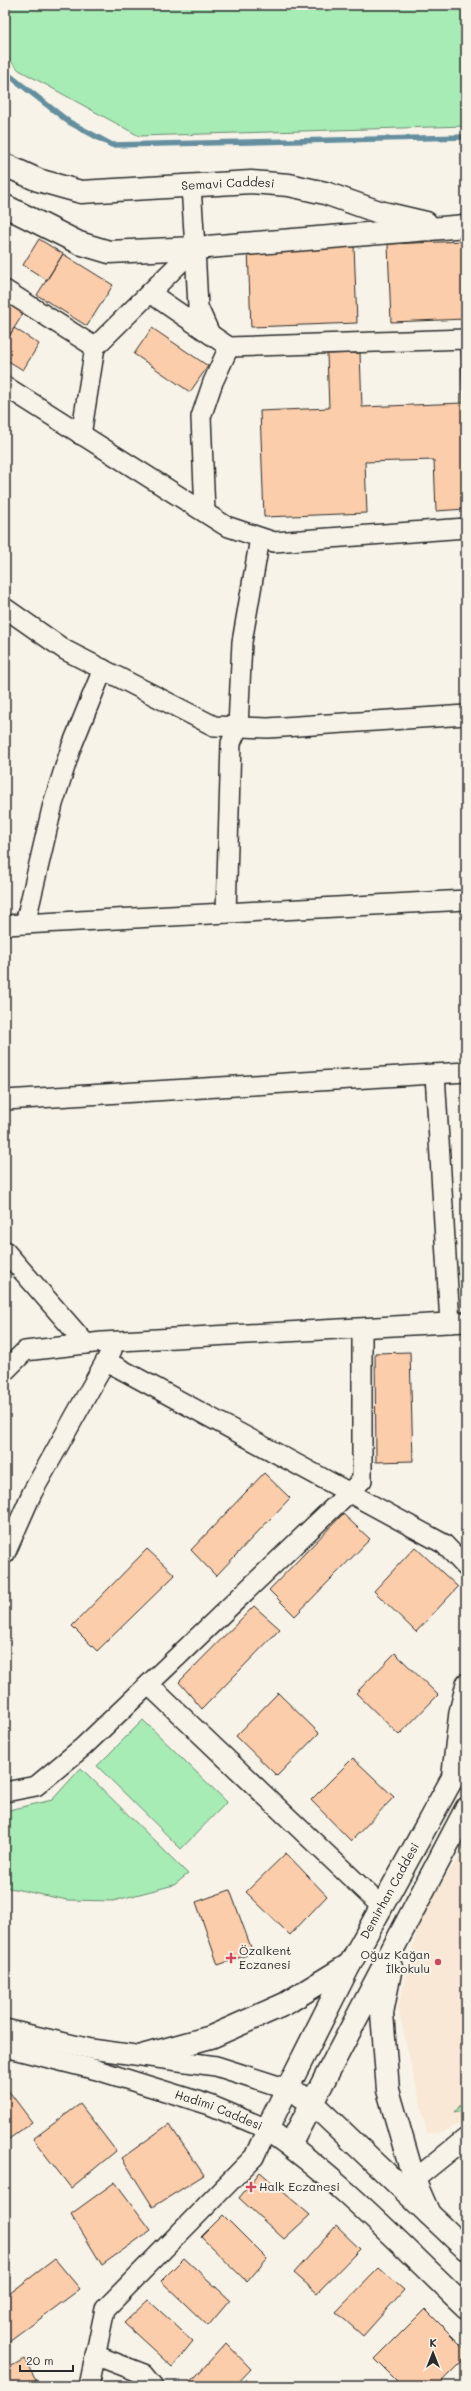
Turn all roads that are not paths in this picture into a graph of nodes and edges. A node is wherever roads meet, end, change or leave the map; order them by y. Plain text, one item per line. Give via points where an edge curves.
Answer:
1 (5, 165) edge
2 (191, 186) junction
3 (5, 206) edge
4 (460, 223) edge
5 (195, 248) junction
6 (5, 290) edge
7 (150, 293) junction
8 (210, 334) junction
9 (466, 339) edge
10 (229, 346) junction
11 (94, 347) junction
12 (5, 386) edge
13 (81, 435) junction
14 (205, 512) junction
15 (466, 528) edge
16 (260, 538) junction
17 (5, 608) edge
18 (103, 668) junction
19 (466, 715) edge
20 (238, 727) junction
21 (466, 900) edge
22 (226, 914) junction
23 (25, 924) junction
24 (5, 925) edge
25 (466, 1072) edge
26 (435, 1074) junction
27 (5, 1100) edge
28 (5, 1251) edge
29 (458, 1322) edge
30 (362, 1329) junction
31 (116, 1342) junction
32 (86, 1344) junction
33 (106, 1361) junction
34 (5, 1371) edge
35 (348, 1491) junction
36 (5, 1554) edge
37 (466, 1567) edge
38 (466, 1683) edge
39 (149, 1685) junction
40 (466, 1764) edge
41 (451, 1781) junction
42 (5, 1792) edge
43 (466, 1809) edge
44 (382, 1907) junction
45 (394, 1946) junction
46 (350, 1964) junction
47 (5, 2034) edge
48 (146, 2056) junction
49 (288, 2089) junction
50 (312, 2103) junction
51 (267, 2129) junction
52 (466, 2138) edge
53 (290, 2145) junction
54 (414, 2180) junction
55 (429, 2214) junction
56 (466, 2249) edge
57 (466, 2307) edge
58 (95, 2355) junction
59 (89, 2386) edge
60 (154, 2386) edge

1 - 2 main road, Semavi Caddesi via 38,180 81,192
2 - 4 main road, Semavi Caddesi via 251,182 289,185 326,193 379,212
2 - 5 street
3 - 5 main road, Semavi Caddesi via 79,243 109,252
4 - 5 main road, Semavi Caddesi
5 - 7 street
5 - 8 street via 198,307
6 - 11 street
7 - 8 street
7 - 11 street
8 - 10 street
9 - 10 street
10 - 14 street via 201,417
11 - 13 street
12 - 13 street
13 - 14 street
14 - 16 street via 226,526
15 - 16 street via 274,542
16 - 20 street via 242,642
17 - 18 street via 65,650
18 - 20 street via 214,726
18 - 23 street via 71,748 53,804
19 - 20 street via 268,728
20 - 22 street via 231,743
21 - 22 street
22 - 23 street
23 - 24 street
25 - 26 street
26 - 27 street
26 - 29 street
28 - 32 street
29 - 30 street
30 - 31 street
30 - 35 street via 362,1480
31 - 32 street
31 - 33 street
32 - 34 street via 25,1351
33 - 35 street
33 - 36 street via 32,1493
35 - 37 street via 444,1544
35 - 39 street
38 - 41 street
39 - 42 street via 84,1747 36,1786
39 - 44 street
40 - 41 main road, Demirhan Caddesi
41 - 44 main road, Demirhan Caddesi
43 - 45 main road
44 - 46 main road, Demirhan Caddesi
45 - 50 main road
45 - 54 main road via 382,2013 388,2090
46 - 48 main road via 279,2007 211,2037
46 - 49 main road, Demirhan Caddesi
47 - 48 street
47 - 51 street, Hadimi Caddesi via 97,2070 210,2105
48 - 49 street via 216,2066
49 - 50 main road
49 - 51 main road, Demirhan Caddesi
50 - 53 main road
50 - 55 main road
51 - 53 main road, Hadimi Caddesi
51 - 58 street via 254,2157 105,2309
52 - 54 street
53 - 57 main road, Hadimi Caddesi via 347,2193
54 - 55 main road
55 - 56 main road
58 - 59 street
58 - 60 street via 144,2374

